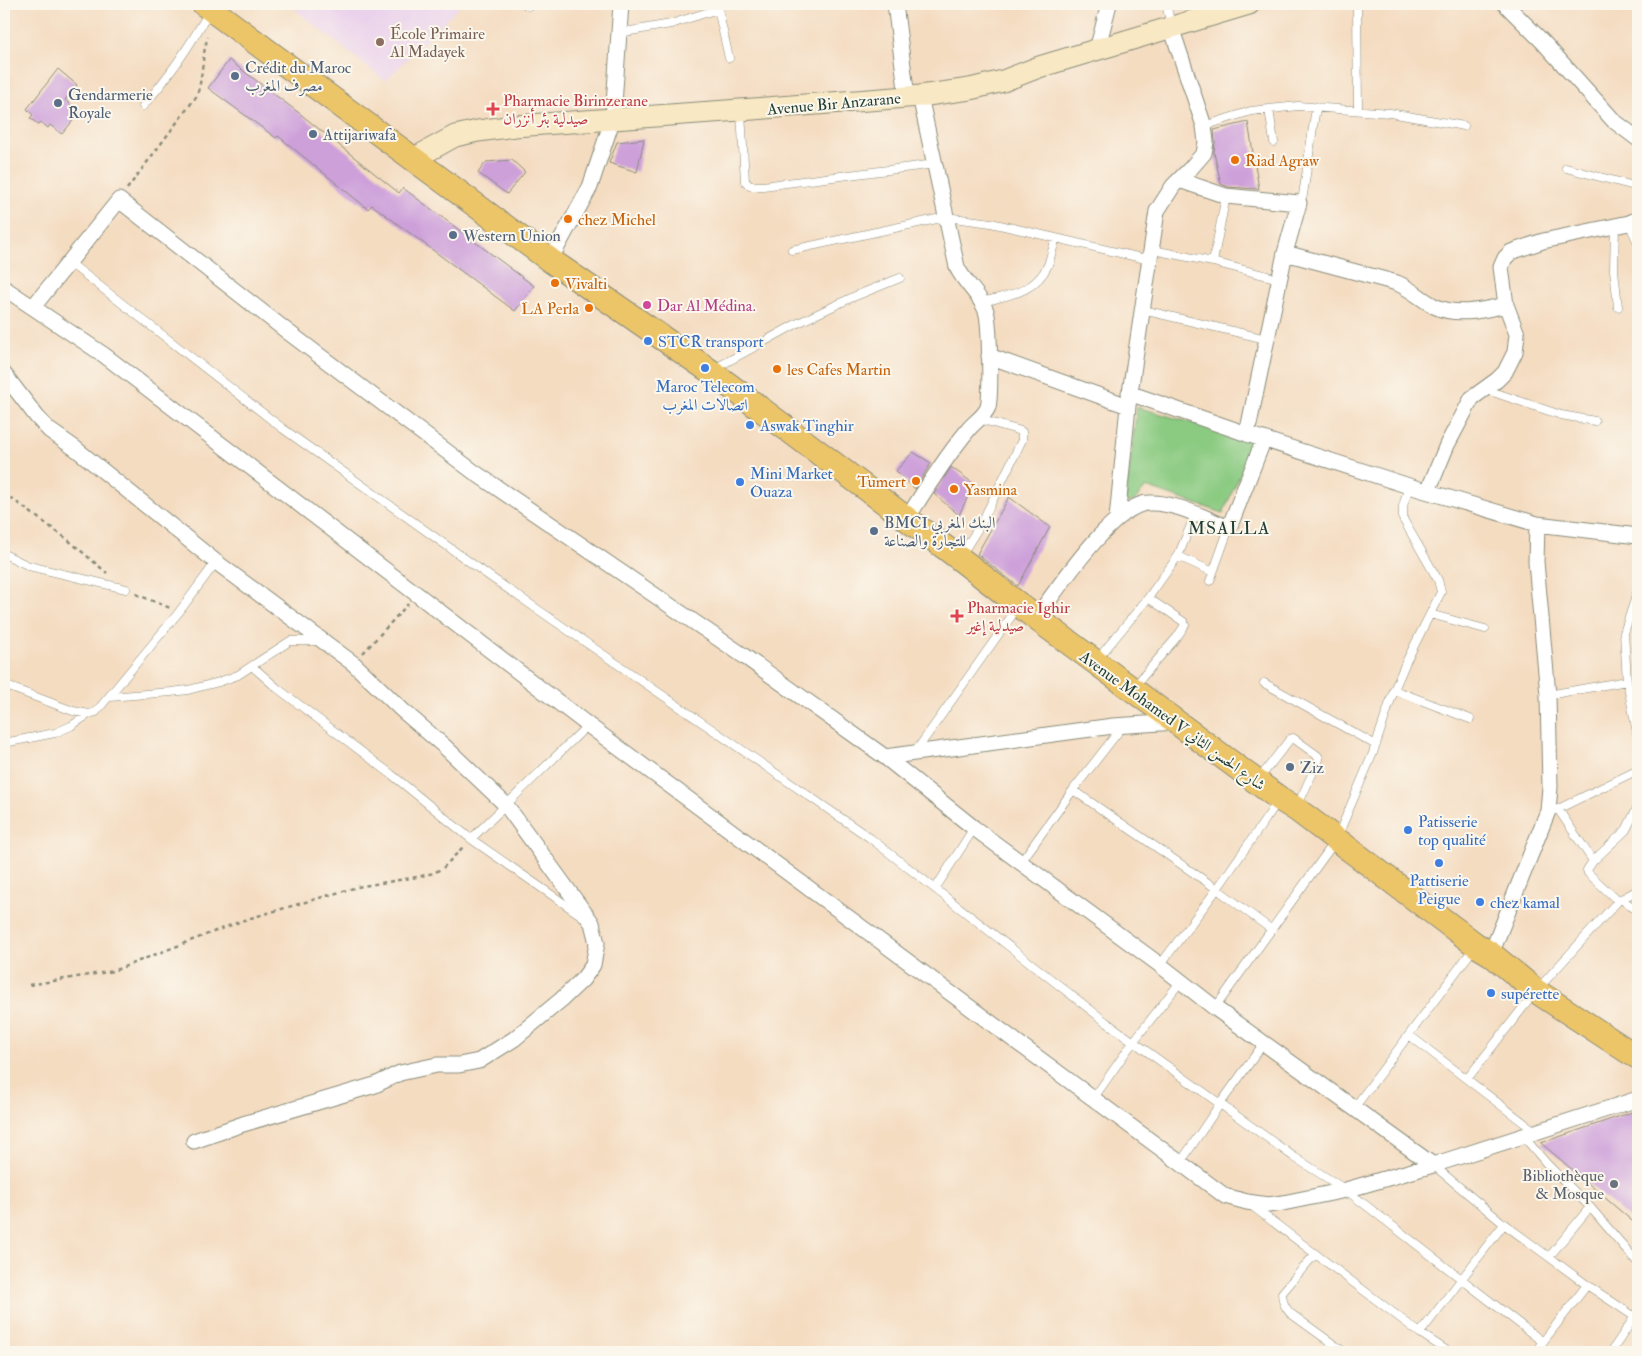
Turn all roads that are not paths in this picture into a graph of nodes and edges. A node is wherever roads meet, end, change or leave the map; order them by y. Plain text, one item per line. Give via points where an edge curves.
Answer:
1 (621, 4) edge
2 (895, 4) edge
3 (1109, 4) edge
4 (1166, 4) edge
5 (1249, 4) edge
6 (1357, 4) edge
7 (1505, 4) edge
8 (717, 6) edge
9 (213, 10) edge
10 (1171, 27) junction
11 (618, 33) junction
12 (1097, 50) junction
13 (729, 58) dead end
14 (914, 96) junction
15 (143, 106) dead end
16 (1316, 107) junction
17 (1269, 109) junction
18 (740, 110) junction
19 (1358, 110) junction
20 (614, 118) junction
21 (1204, 126) junction
22 (1464, 126) dead end
23 (1638, 139) edge
24 (1274, 142) dead end
25 (413, 159) junction
26 (935, 164) junction
27 (1566, 168) dead end
28 (1179, 180) junction
29 (1638, 187) edge
30 (1226, 196) junction
31 (1299, 203) junction
32 (946, 217) junction
33 (1628, 223) edge
34 (1056, 238) junction
35 (1638, 243) edge
36 (792, 250) dead end
37 (1285, 253) junction
38 (1151, 255) junction
39 (550, 260) junction
40 (1213, 262) junction
41 (70, 263) junction
42 (900, 278) dead end
43 (1279, 279) junction
44 (4, 288) edge
45 (982, 302) junction
46 (1506, 305) junction
47 (1618, 306) dead end
48 (33, 307) junction
49 (1143, 310) junction
50 (1266, 339) junction
51 (989, 356) junction
52 (710, 371) junction
53 (4, 374) edge
54 (1484, 389) junction
55 (1129, 400) junction
56 (979, 419) junction
57 (1595, 421) dead end
58 (1247, 434) junction
59 (1264, 439) junction
60 (1408, 486) junction
61 (1428, 491) junction
62 (1195, 515) junction
63 (907, 519) junction
64 (1116, 519) junction
65 (1538, 524) junction
66 (1229, 528) junction
67 (1638, 536) edge
68 (4, 554) edge
69 (1178, 556) junction
70 (959, 558) junction
71 (216, 562) junction
72 (1213, 572) junction
73 (1210, 582) dead end
74 (126, 589) road end
75 (1638, 590) edge
76 (1148, 598) junction
77 (1028, 612) junction
78 (1430, 614) junction
79 (1485, 629) dead end
80 (322, 641) junction
81 (1095, 662) junction
82 (252, 666) junction
83 (1627, 680) junction
84 (1264, 683) dead end
85 (4, 685) edge
86 (1132, 690) junction
87 (1394, 690) junction
88 (1548, 695) junction
89 (109, 697) junction
90 (1636, 712) edge
91 (89, 714) junction
92 (1470, 718) dead end
93 (1177, 722) junction
94 (588, 725) junction
95 (1123, 725) junction
96 (1638, 738) edge
97 (4, 742) edge
98 (1376, 745) junction
99 (915, 753) junction
100 (884, 757) junction
101 (1638, 770) edge
102 (1258, 781) junction
103 (1073, 790) junction
104 (1288, 804) junction
105 (506, 805) junction
106 (1638, 806) edge
107 (1553, 810) junction
108 (974, 828) junction
109 (471, 839) junction
110 (1336, 840) junction
111 (1593, 860) junction
112 (1021, 862) junction
113 (935, 889) junction
114 (1217, 889) junction
115 (1638, 890) edge
116 (1620, 900) junction
117 (1638, 911) edge
118 (592, 923) junction
119 (1272, 930) junction
120 (1484, 950) junction
121 (1160, 965) junction
122 (1181, 981) junction
123 (1536, 991) junction
124 (1215, 1008) junction
125 (1409, 1035) junction
126 (1133, 1042) junction
127 (1264, 1043) junction
128 (1635, 1050) edge
129 (1467, 1079) junction
130 (1093, 1099) junction
131 (1638, 1099) edge
132 (1220, 1104) junction
133 (1354, 1108) junction
134 (1529, 1134) junction
135 (194, 1141) dead end
136 (1180, 1163) junction
137 (1433, 1165) junction
138 (1346, 1190) junction
139 (1247, 1202) junction
140 (1590, 1207) junction
141 (1504, 1224) junction
142 (1315, 1254) junction
143 (1550, 1258) junction
144 (1638, 1264) edge
145 (1462, 1279) junction
146 (1587, 1285) junction
147 (1636, 1314) edge
148 (1420, 1333) junction
149 (1543, 1342) junction
150 (1344, 1352) edge
151 (1449, 1352) edge
152 (1536, 1352) edge
153 (1611, 1352) edge

1 - 11 street
2 - 14 street
3 - 12 street
4 - 10 lane
5 - 10 street, Avenue Bir Anzarane
6 - 19 lane
7 - 23 street via 1614,121
8 - 11 lane via 671,24
8 - 13 lane
9 - 15 lane
9 - 25 main road, Avenue Mohamed V شارع الحسن الثاني
10 - 12 street, Avenue Bir Anzarane
10 - 21 street
11 - 20 street
12 - 14 street, Avenue Bir Anzarane via 970,89
14 - 18 street, Avenue Bir Anzarane
14 - 26 street
16 - 17 lane
16 - 19 lane
16 - 31 lane via 1303,195
17 - 21 lane
17 - 24 lane
18 - 20 street, Avenue Bir Anzarane
18 - 26 lane via 745,181 750,186
19 - 22 lane via 1390,112
20 - 25 street, Avenue Bir Anzarane via 478,131 455,136
20 - 39 street via 590,187
21 - 28 street via 1204,153
25 - 39 main road, Avenue Mohamed V شارع الحسن الثاني
26 - 32 street
27 - 29 lane
28 - 30 street
28 - 38 street via 1158,211
30 - 31 street
30 - 40 lane
31 - 37 street
32 - 34 lane via 991,223
32 - 36 lane
32 - 45 street via 957,267
33 - 35 lane
33 - 46 street via 1543,241 1511,252 1501,267
33 - 47 lane via 1614,270
34 - 38 lane
34 - 45 lane via 1047,266 1035,284 1020,293
37 - 43 street
37 - 46 street via 1397,283 1434,306 1447,310 1467,313
38 - 40 lane
38 - 49 street
39 - 52 main road, Avenue Mohamed V شارع الحسن الثاني
40 - 43 lane
41 - 48 street
41 - 100 street via 119,200 474,472 744,656
41 - 113 lane via 282,428 492,578 870,838
42 - 52 lane via 798,323
43 - 50 street
44 - 48 street
45 - 51 street via 987,314
46 - 54 street via 1517,334 1515,352 1505,372
48 - 94 street via 104,355
49 - 50 lane
49 - 55 street
50 - 58 street
51 - 55 street
51 - 56 street via 987,409
52 - 63 main road, Avenue Mohamed V شارع الحسن الثاني
53 - 71 street via 49,430
54 - 57 lane via 1561,414
54 - 61 street via 1472,398
55 - 58 street
55 - 64 street
56 - 63 street via 937,471
56 - 70 lane via 1021,431 1022,440 982,522
58 - 59 street
59 - 60 street
59 - 66 street
60 - 61 street
60 - 78 lane via 1403,506 1404,519 1441,587
61 - 65 street
62 - 64 street via 1167,504 1146,503
62 - 66 street
62 - 69 lane
63 - 70 main road, Avenue Mohamed V شارع الحسن الثاني
64 - 77 street
65 - 67 street
65 - 88 street via 1536,562
66 - 72 lane
68 - 74 lane via 29,566
69 - 72 lane
69 - 76 lane
70 - 77 main road, Avenue Mohamed V شارع الحسن الثاني
71 - 80 street
71 - 89 lane
72 - 73 lane
75 - 83 lane via 1624,633
76 - 81 lane
76 - 86 lane via 1185,625
77 - 81 main road, Avenue Mohamed V شارع الحسن الثاني
77 - 99 lane
78 - 79 lane
78 - 87 lane
80 - 82 lane via 290,641
80 - 105 street via 354,664
81 - 86 main road, Avenue Mohamed V شارع الحسن الثاني
82 - 89 lane via 238,675 188,690
82 - 109 lane
83 - 88 lane
83 - 90 lane
84 - 98 lane
85 - 91 lane via 72,711
86 - 93 main road, Avenue Mohamed V شارع الحسن الثاني
87 - 92 lane
87 - 98 lane
88 - 107 street
89 - 91 lane via 96,712
90 - 96 lane
91 - 97 lane via 55,733
93 - 95 street
93 - 102 main road, Avenue Mohamed V شارع الحسن الثاني
94 - 105 lane
94 - 130 street
95 - 99 street
95 - 103 lane
98 - 110 lane
99 - 100 street
100 - 108 street
101 - 107 lane
102 - 104 main road, Avenue Mohamed V شارع الحسن الثاني
102 - 104 lane via 1288,740 1293,738 1318,756
103 - 112 lane
103 - 114 lane
104 - 110 main road, Avenue Mohamed V شارع الحسن الثاني
104 - 114 lane
105 - 109 lane
105 - 118 street
106 - 111 lane via 1626,830
107 - 111 lane
107 - 120 street
108 - 112 street
108 - 113 lane
109 - 118 lane
110 - 119 lane
110 - 120 main road, Avenue Mohamed V شارع الحسن الثاني
111 - 116 lane via 1588,872
112 - 121 street
113 - 126 lane
114 - 119 lane
114 - 121 lane
115 - 116 lane
116 - 117 lane
116 - 123 lane
118 - 135 street via 597,943 593,965 583,979 514,1039 480,1060 459,1066 437,1066 400,1073 375,1085
119 - 124 lane
120 - 123 main road, Avenue Mohamed V شارع الحسن الثاني
120 - 125 lane
121 - 122 street
122 - 124 street
122 - 126 lane
123 - 128 main road, Avenue Mohamed V شارع الحسن الثاني
123 - 129 lane
124 - 127 street
125 - 129 lane
125 - 133 lane
126 - 130 lane
126 - 132 lane
127 - 132 lane
127 - 133 street
129 - 134 lane
130 - 136 street
131 - 134 street
132 - 136 lane
132 - 138 lane
133 - 137 street
134 - 137 street
134 - 140 lane via 1547,1164
136 - 139 street via 1225,1196
137 - 138 street
137 - 141 lane
138 - 139 street via 1268,1205
138 - 145 lane
139 - 142 lane
140 - 143 lane
140 - 144 lane
141 - 143 lane
141 - 145 lane
142 - 148 lane
142 - 150 lane via 1282,1293 1282,1300 1290,1313
143 - 146 lane
145 - 148 lane
145 - 149 lane
146 - 147 lane
146 - 149 lane
147 - 153 lane
148 - 151 lane
149 - 152 lane

